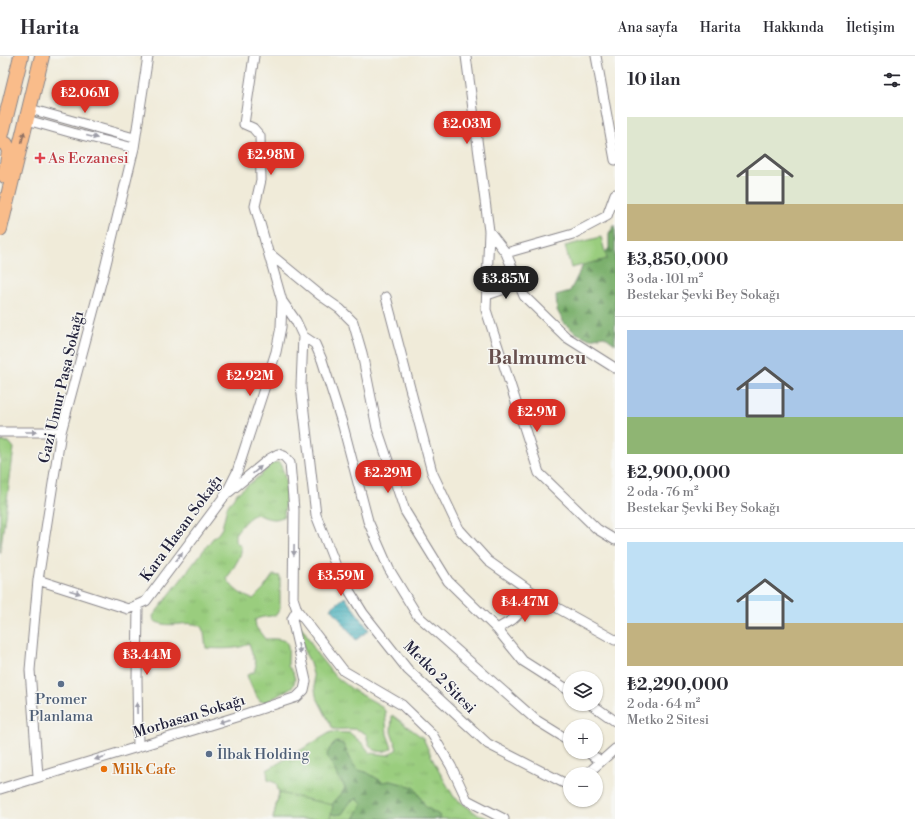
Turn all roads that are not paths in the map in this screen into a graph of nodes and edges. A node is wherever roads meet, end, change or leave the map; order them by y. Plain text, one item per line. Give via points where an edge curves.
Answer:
1 (21, 56) edge
2 (42, 56) edge
3 (148, 56) edge
4 (254, 56) edge
5 (466, 56) edge
6 (596, 56) edge
7 (29, 114) junction
8 (75, 123) junction
9 (73, 133) junction
10 (134, 138) junction
11 (0, 141) edge
12 (134, 148) junction
13 (615, 160) edge
14 (615, 194) edge
15 (2, 223) edge
16 (489, 231) junction
17 (506, 253) junction
18 (270, 254) junction
19 (519, 284) junction
20 (487, 295) junction
21 (386, 297) dead end
22 (282, 301) junction
23 (303, 336) junction
24 (615, 368) edge
25 (0, 432) edge
26 (62, 432) junction
27 (226, 494) junction
28 (615, 540) edge
29 (38, 580) junction
30 (538, 596) junction
31 (138, 605) junction
32 (297, 610) junction
33 (497, 629) junction
34 (615, 640) edge
35 (563, 686) edge
36 (600, 711) edge
37 (615, 721) edge
38 (563, 737) edge
39 (138, 747) junction
40 (615, 748) edge
41 (598, 759) edge
42 (601, 761) junction
43 (595, 767) edge
44 (38, 776) junction
45 (563, 782) edge
46 (0, 788) edge
47 (504, 819) edge

1 - 11 main road
2 - 7 main road
3 - 10 street, Gazi Umur Paşa Sokağı
4 - 18 street via 244,124 260,136 261,180 255,206
5 - 16 street
6 - 13 street
7 - 8 street
7 - 9 street
15 -> 7 main road
8 - 9 street
8 - 10 street
9 -> 12 street
10 - 12 street, Gazi Umur Paşa Sokağı
11 - 15 main road via 6,144 9,151 3,191
12 - 26 street, Gazi Umur Paşa Sokağı
14 - 17 street via 607,216 573,234
16 - 17 street
16 - 20 street
17 - 19 street
18 - 22 street
18 - 33 street via 353,322 377,428 405,511 448,581
19 - 20 street
19 - 24 street via 524,296 566,337
20 - 28 street via 486,310 539,473 597,529
21 - 30 street via 432,472 459,529 488,561
22 - 23 street, Metko 2 Sitesi
22 - 27 street, Kara Hasan Sokağı via 281,327 276,352 237,472
23 - 38 street, Metko 2 Sitesi via 315,344 322,360 344,426 368,521 389,569 417,615 536,720
23 - 45 street, Metko 2 Sitesi via 301,386 316,515 339,574 363,613 408,670 488,744
25 -> 26 street
26 - 29 street, Gazi Umur Paşa Sokağı
31 -> 27 street, Kara Hasan Sokağı via 146,601
27 -> 32 street via 278,454 290,463 294,510 292,598
29 -> 31 street via 128,609
29 - 44 street, Gazi Umur Paşa Sokağı via 30,670
30 - 33 street via 512,620
30 - 34 street
39 -> 31 street
32 -> 39 street, Morbasan Sokağı via 292,619 306,681 304,690 297,697
32 - 47 street via 344,671 402,705 432,734 467,800
33 - 35 street via 524,661
36 - 37 street
39 -> 44 street, Morbasan Sokağı
40 - 42 street
41 - 42 street
42 - 43 street
44 - 46 street, Morbasan Sokağı

